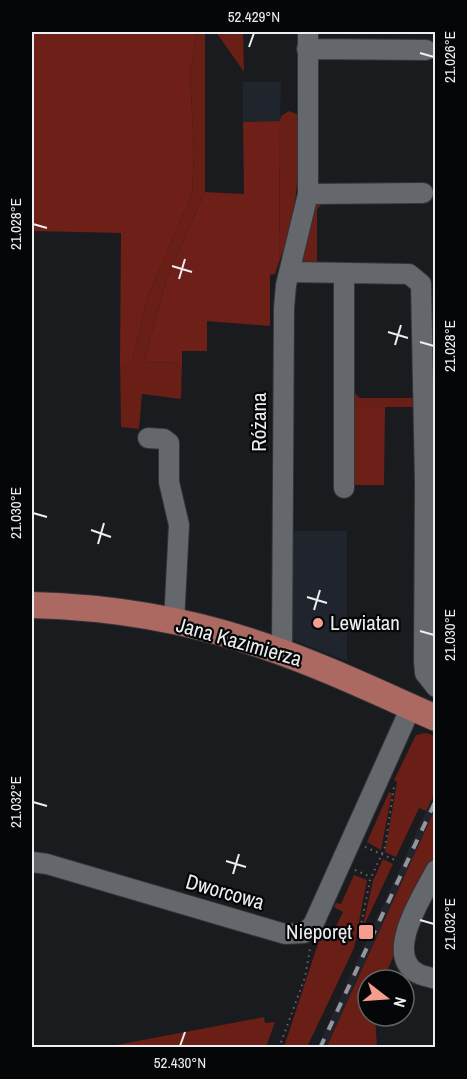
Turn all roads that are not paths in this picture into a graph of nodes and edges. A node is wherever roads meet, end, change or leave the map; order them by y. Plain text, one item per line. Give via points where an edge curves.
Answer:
1 (307, 40) edge
2 (426, 50) dead end
3 (423, 193) dead end
4 (308, 194) junction
5 (290, 272) junction
6 (344, 274) junction
7 (148, 438) dead end
8 (344, 488) dead end
9 (32, 604) edge
10 (174, 622) junction
11 (282, 652) junction
12 (435, 687) edge
13 (411, 707) junction
14 (435, 718) edge
15 (32, 862) edge
16 (435, 870) edge
17 (435, 979) edge

1 - 2 street, Różana
1 - 4 street, Różana
3 - 4 street
4 - 5 street, Różana
5 - 6 street
5 - 11 street, Różana via 283,328
6 - 8 street
6 - 12 street via 409,274 421,284 424,661 425,673
7 - 10 street via 169,443 169,482 179,525
9 - 10 main road, Jana Kazimierza via 113,611
10 - 11 main road, Jana Kazimierza
11 - 13 main road, Jana Kazimierza
13 - 14 main road, Jana Kazimierza
13 - 15 street, Dworcowa via 313,925 304,933 285,934
16 - 17 street via 403,945 409,965 417,973

